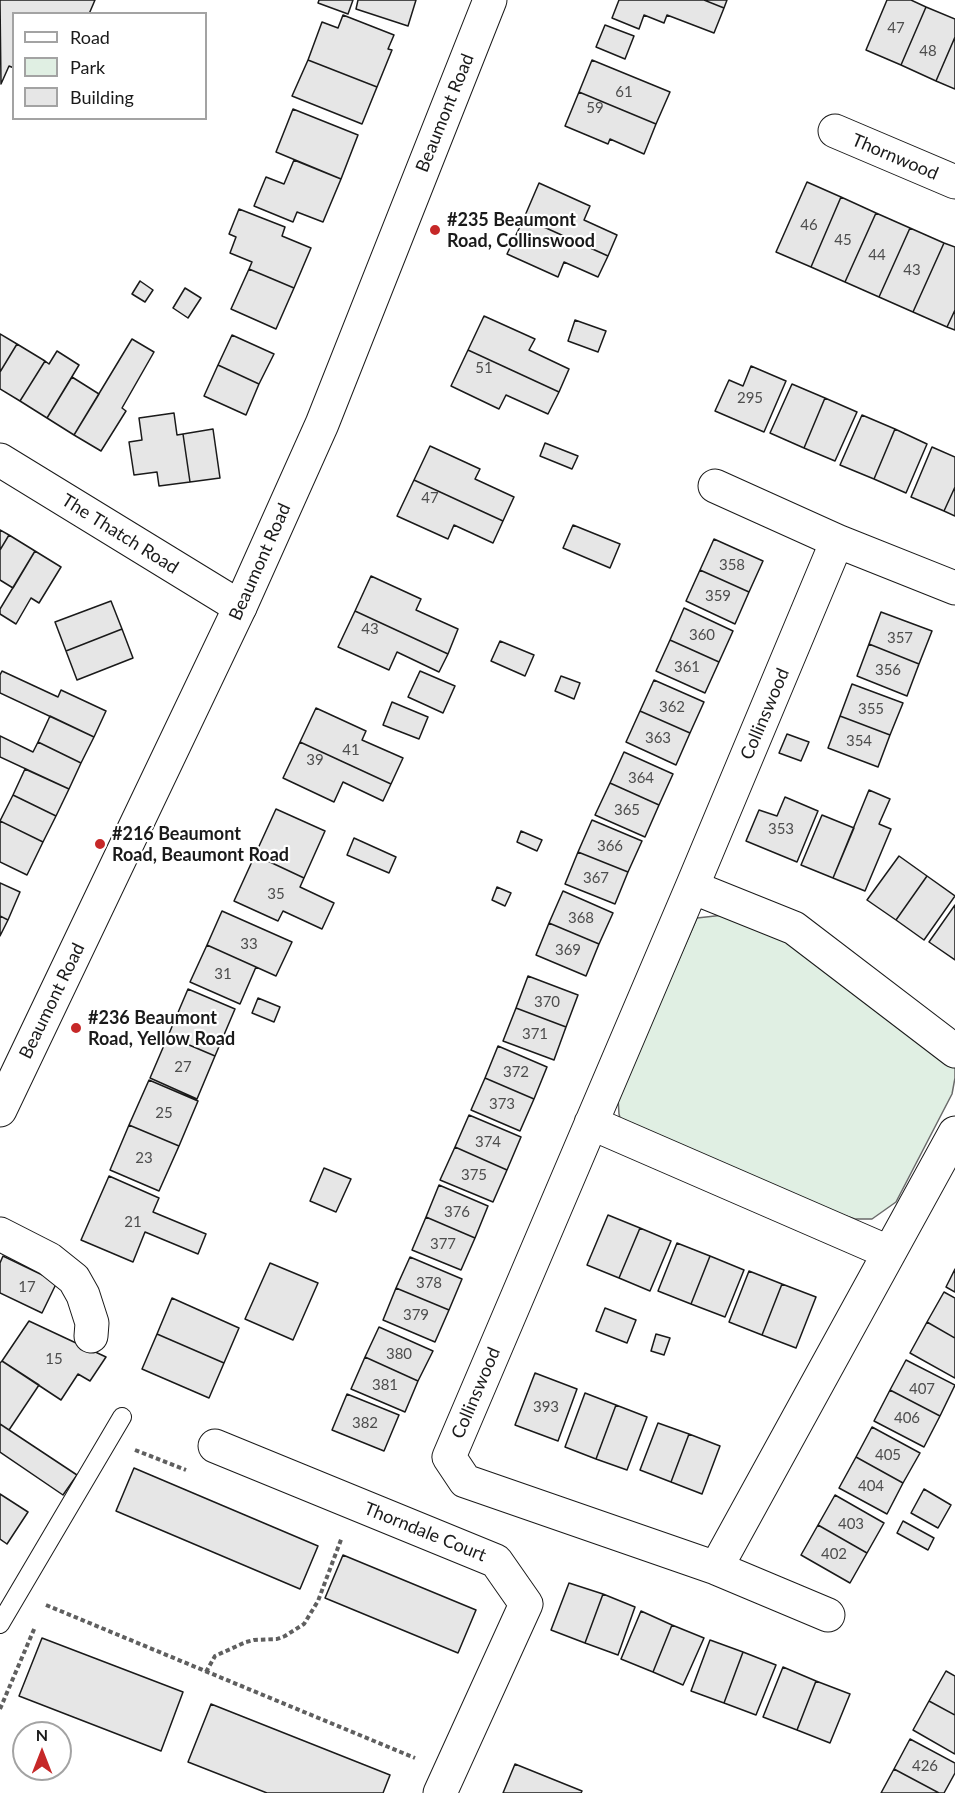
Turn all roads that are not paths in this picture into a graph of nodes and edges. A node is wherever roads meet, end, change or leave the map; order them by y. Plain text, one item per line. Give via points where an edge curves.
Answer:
1 (490, 0) edge
2 (835, 131) dead end
3 (955, 182) edge
4 (0, 460) edge
5 (715, 486) dead end
6 (837, 541) junction
7 (955, 588) edge
8 (240, 607) junction
9 (692, 887) junction
10 (955, 1051) edge
11 (0, 1110) edge
12 (591, 1123) junction
13 (955, 1133) edge
14 (0, 1234) edge
15 (888, 1252) junction
16 (91, 1336) dead end
17 (122, 1417) dead end
18 (214, 1446) dead end
19 (716, 1568) junction
20 (828, 1615) dead end
21 (0, 1624) edge
22 (440, 1793) edge

1 - 8 street, Beaumont Road via 322,424
2 - 3 street, Thornwood
4 - 8 street, The Thatch Road
5 - 6 street
6 - 7 street
6 - 9 street, Collinswood
8 - 11 street, Beaumont Road
9 - 10 street via 794,928
9 - 12 street, Collinswood
12 - 15 street
12 - 19 street, Collinswood via 449,1457 465,1481
13 - 15 street
14 - 16 street via 49,1259 74,1279 92,1323
15 - 19 street
17 - 21 lane
18 - 22 street, Thorndale Court via 496,1561 526,1604
19 - 20 street, Collinswood

